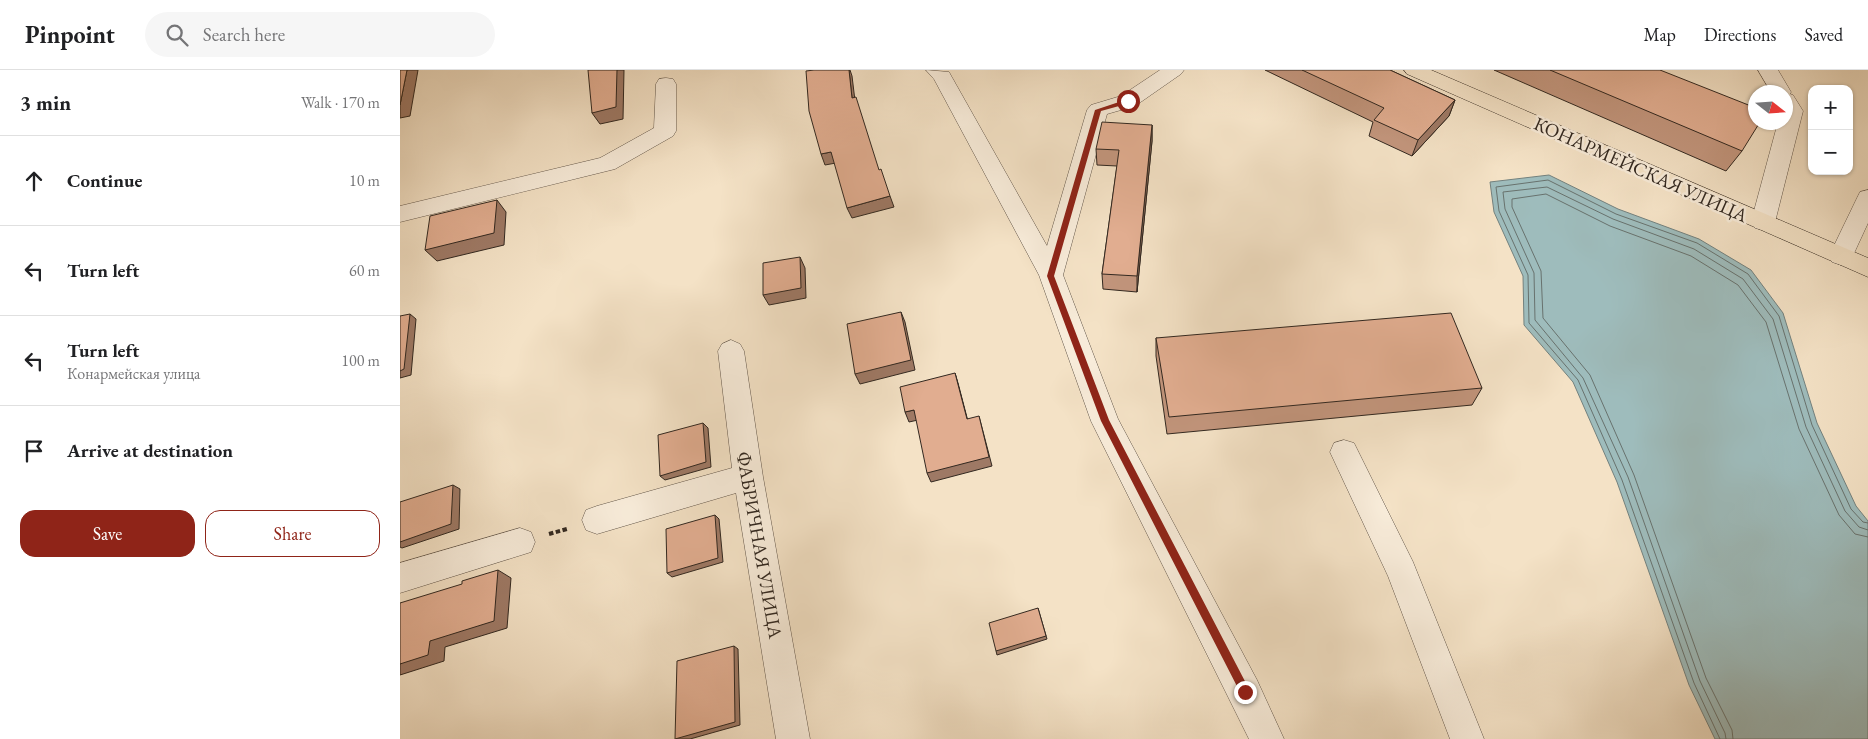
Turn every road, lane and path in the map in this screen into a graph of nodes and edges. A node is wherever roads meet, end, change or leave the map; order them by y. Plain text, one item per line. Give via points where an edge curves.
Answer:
1 (936, 70) edge
2 (1174, 70) edge
3 (1414, 70) edge
4 (1768, 70) edge
5 (666, 84) dead end
6 (1777, 85) edge
7 (1787, 130) edge
8 (1868, 198) edge
9 (400, 214) edge
10 (1763, 222) junction
11 (1841, 256) junction
12 (1868, 268) edge
13 (1051, 276) junction
14 (730, 351) dead end
15 (1344, 452) dead end
16 (748, 477) junction
17 (597, 520) joint
18 (520, 542) joint
19 (400, 578) edge
20 (793, 739) edge
21 (1267, 739) edge
22 (1467, 739) edge

1 - 13 street
2 - 13 street via 1128,101 1098,110
3 - 10 main road, КОНАРМЕЙСКАЯ УЛИЦА
4 - 6 street
5 - 9 street via 665,131 607,164
7 - 10 street
8 - 11 street
10 - 11 main road, КОНАРМЕЙСКАЯ УЛИЦА
11 - 12 main road, КОНАРМЕЙСКАЯ УЛИЦА
13 - 21 street via 1105,421
14 - 16 street, ФАБРИЧНАЯ УЛИЦА
15 - 22 street via 1402,572
16 - 17 street
16 - 20 street, ФАБРИЧНАЯ УЛИЦА
17 - 18 path
18 - 19 street

